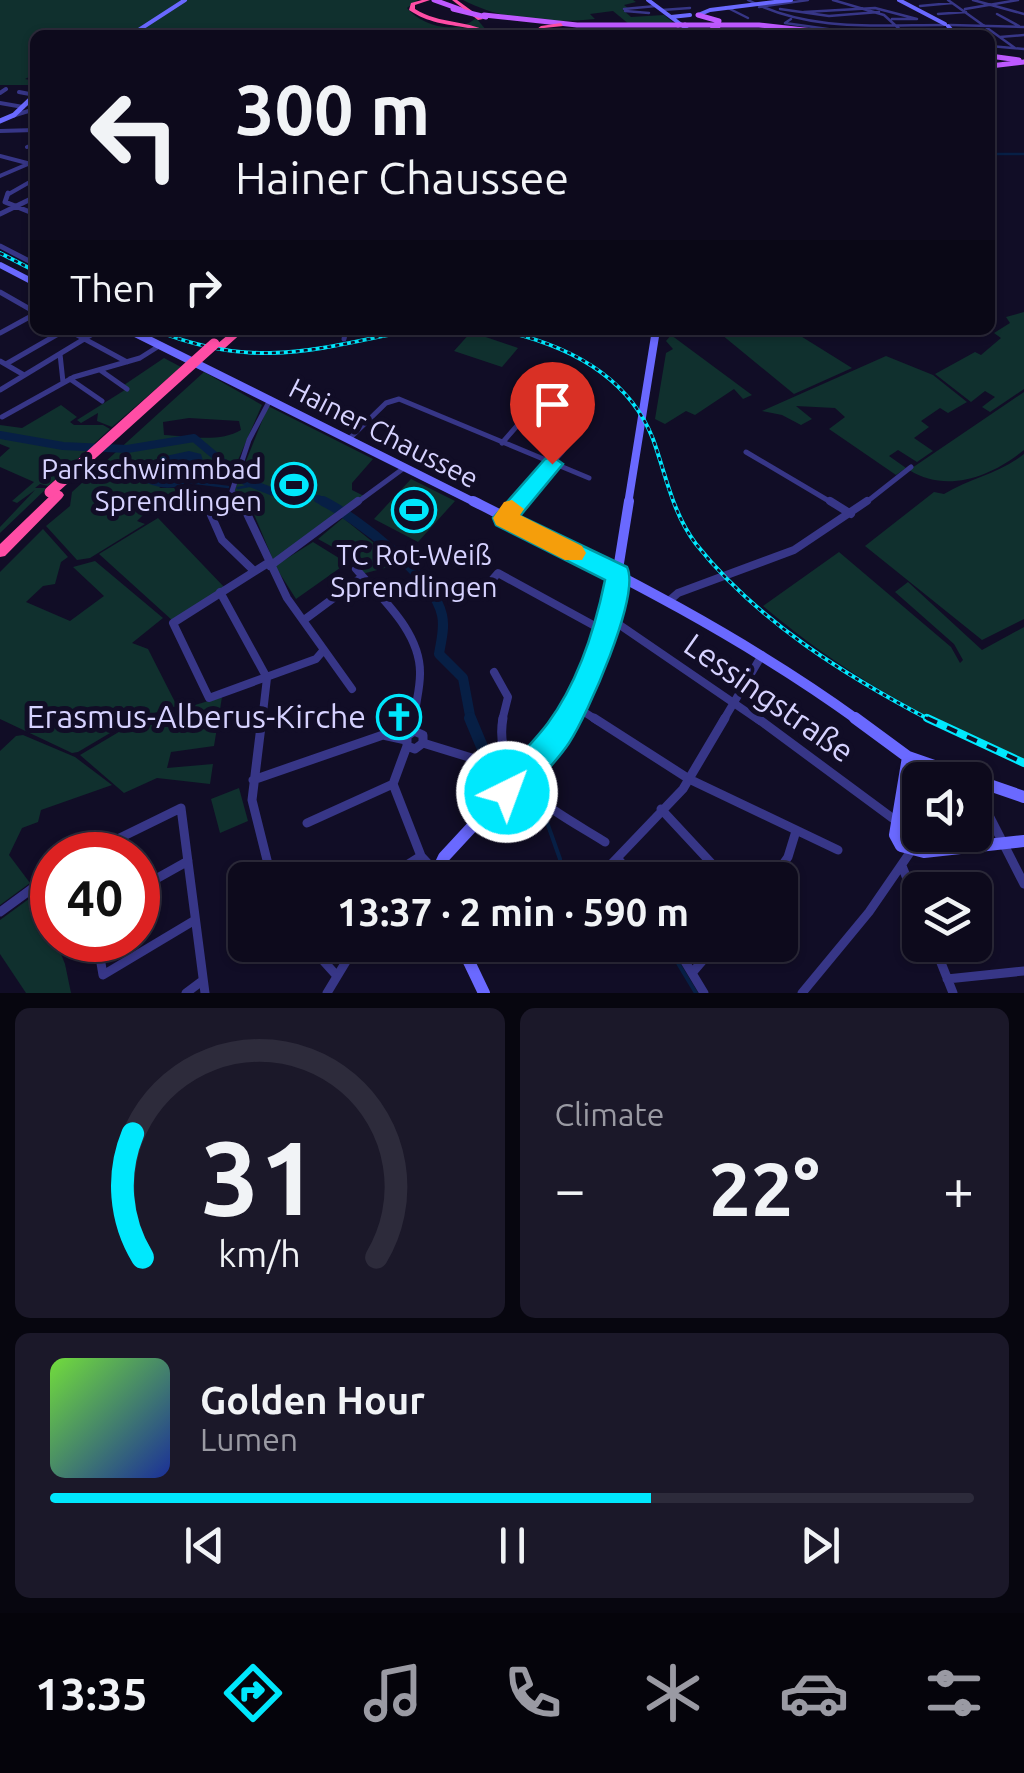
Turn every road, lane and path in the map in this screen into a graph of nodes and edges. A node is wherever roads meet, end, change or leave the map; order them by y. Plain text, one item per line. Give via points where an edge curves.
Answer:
1 (185, 0) edge
2 (661, 0) edge
3 (722, 0) edge
4 (834, 0) edge
5 (948, 0) edge
6 (973, 0) edge
7 (1018, 0) edge
8 (425, 1) edge
9 (900, 1) edge
10 (1008, 1) edge
11 (795, 2) edge
12 (808, 2) edge
13 (953, 3) junction
14 (455, 4) edge
15 (753, 4) edge
16 (780, 4) edge
17 (824, 4) dead end
18 (817, 5) dead end
19 (656, 6) edge
20 (857, 6) junction
21 (885, 6) junction
22 (920, 6) dead end
23 (984, 6) junction
24 (1024, 6) edge
25 (729, 7) junction
26 (849, 8) junction
27 (840, 10) junction
28 (965, 10) junction
29 (829, 11) junction
30 (690, 12) junction
31 (817, 12) junction
32 (898, 12) junction
33 (472, 13) junction
34 (650, 13) dead end
35 (702, 13) junction
36 (805, 13) junction
37 (880, 13) junction
38 (869, 14) junction
39 (938, 14) dead end
40 (997, 14) dead end
41 (1024, 15) edge
42 (824, 16) junction
43 (840, 16) junction
44 (848, 16) junction
45 (856, 16) junction
46 (494, 17) junction
47 (1004, 17) junction
48 (712, 18) junction
49 (748, 18) dead end
50 (790, 19) dead end
51 (892, 19) junction
52 (905, 19) junction
53 (878, 20) dead end
54 (678, 21) junction
55 (530, 22) joint
56 (542, 24) junction
57 (703, 24) junction
58 (733, 24) junction
59 (808, 24) junction
60 (562, 25) joint
61 (898, 25) junction
62 (946, 25) junction
63 (446, 26) junction
64 (921, 26) dead end
65 (985, 26) junction
66 (1022, 27) edge
67 (856, 29) edge
68 (139, 30) edge
69 (482, 30) edge
70 (490, 30) edge
71 (491, 30) edge
72 (535, 30) edge
73 (689, 30) edge
74 (715, 30) edge
75 (720, 30) edge
76 (801, 30) edge
77 (903, 30) edge
78 (926, 30) edge
79 (951, 30) edge
80 (990, 30) edge
81 (995, 33) edge
82 (1024, 35) edge
83 (1000, 37) junction
84 (995, 46) edge
85 (1014, 46) junction
86 (1024, 47) edge
87 (995, 57) edge
88 (998, 57) junction
89 (1024, 61) edge
90 (1015, 64) junction
91 (995, 66) edge
92 (6, 89) dead end
93 (0, 93) edge
94 (30, 94) edge
95 (15, 98) dead end
96 (30, 100) edge
97 (0, 105) edge
98 (20, 111) junction
99 (30, 113) edge
100 (30, 114) edge
101 (2, 119) edge
102 (30, 130) edge
103 (0, 132) edge
104 (30, 146) edge
105 (27, 148) dead end
106 (0, 156) edge
107 (28, 164) joint
108 (0, 176) edge
109 (30, 181) edge
110 (30, 198) edge
111 (15, 206) junction
112 (30, 212) edge
113 (0, 214) edge
114 (0, 246) edge
115 (30, 261) edge
116 (2, 268) edge
117 (30, 280) edge
118 (0, 292) edge
119 (10, 300) junction
120 (0, 305) edge
121 (30, 310) edge
122 (30, 316) edge
123 (0, 333) edge
124 (56, 335) edge
125 (76, 335) edge
126 (91, 335) edge
127 (138, 335) edge
128 (227, 335) edge
129 (233, 335) edge
130 (345, 335) edge
131 (655, 335) edge
132 (84, 339) junction
133 (344, 339) dead end
134 (218, 345) junction
135 (159, 346) junction
136 (60, 354) junction
137 (3, 362) edge
138 (127, 362) junction
139 (99, 370) junction
140 (566, 370) dead end
141 (24, 375) junction
142 (66, 381) junction
143 (557, 381) junction
144 (127, 389) dead end
145 (0, 390) edge
146 (270, 400) junction
147 (102, 401) dead end
148 (2, 417) edge
149 (348, 440) junction
150 (502, 443) junction
151 (746, 452) dead end
152 (550, 465) junction
153 (911, 467) dead end
154 (404, 468) junction
155 (589, 478) dead end
156 (54, 493) junction
157 (211, 514) dead end
158 (850, 514) junction
159 (504, 518) junction
160 (0, 541) edge
161 (0, 552) edge
162 (621, 556) junction
163 (269, 564) junction
164 (599, 565) junction
165 (356, 568) dead end
166 (254, 571) junction
167 (618, 575) junction
168 (362, 577) junction
169 (641, 586) junction
170 (486, 587) dead end
171 (220, 592) junction
172 (614, 594) junction
173 (670, 600) junction
174 (610, 618) junction
175 (304, 620) junction
176 (605, 632) junction
177 (322, 650) junction
178 (762, 654) junction
179 (494, 672) dead end
180 (267, 678) junction
181 (352, 689) dead end
182 (733, 701) junction
183 (575, 706) junction
184 (414, 731) junction
185 (423, 742) junction
186 (407, 743) junction
187 (908, 756) junction
188 (923, 762) edge
189 (490, 771) dead end
190 (253, 780) junction
191 (689, 780) junction
192 (393, 784) junction
193 (513, 785) junction
194 (992, 788) edge
195 (1024, 798) edge
196 (661, 809) junction
197 (897, 821) junction
198 (992, 821) edge
199 (307, 823) dead end
200 (796, 831) junction
201 (132, 832) edge
202 (1024, 840) edge
203 (605, 842) dead end
204 (1003, 843) junction
205 (992, 844) edge
206 (902, 845) edge
207 (838, 850) dead end
208 (910, 852) edge
209 (421, 856) junction
210 (618, 859) junction
211 (188, 861) junction
212 (267, 862) edge
213 (412, 862) edge
214 (425, 862) edge
215 (445, 862) edge
216 (615, 862) edge
217 (621, 862) edge
218 (710, 862) edge
219 (784, 862) edge
220 (902, 866) junction
221 (904, 872) edge
222 (160, 877) edge
223 (1024, 884) edge
224 (30, 890) edge
225 (0, 912) edge
226 (194, 920) junction
227 (160, 941) edge
228 (100, 962) edge
229 (125, 962) edge
230 (324, 962) edge
231 (345, 962) edge
232 (468, 962) edge
233 (686, 962) edge
234 (701, 962) edge
235 (940, 962) edge
236 (1024, 972) edge
237 (692, 973) junction
238 (336, 976) junction
239 (947, 979) junction
240 (202, 980) junction
241 (186, 993) edge
242 (205, 993) edge
243 (326, 993) edge
244 (484, 993) edge
245 (704, 993) edge
246 (802, 993) edge
247 (953, 993) edge

1 - 68 main road
2 - 19 street
3 - 25 street
4 - 20 street
5 - 13 street
6 - 23 street
7 - 10 street
8 - 14 main road
8 - 63 highway via 412,10
9 - 21 street
9 - 62 street
10 - 23 street
10 - 24 street
11 - 12 street
11 - 16 street
11 - 36 street
12 - 18 street
13 - 22 street
13 - 28 street
14 - 33 highway
14 - 46 main road, bridge
14 - 70 highway
15 - 16 street
15 - 16 street
15 - 25 street
15 - 59 street
16 - 36 street
17 - 27 street
19 - 30 street
19 - 34 street via 624,10
19 - 54 street
20 - 21 street
20 - 26 street
20 - 37 street
21 - 32 street
23 - 28 street
23 - 41 street
25 - 35 street
25 - 49 street
26 - 27 street
26 - 38 street
27 - 29 street
27 - 45 street
28 - 39 street
28 - 65 street
29 - 31 street
29 - 43 street
30 - 35 street
30 - 54 street
31 - 36 street
31 - 42 street
32 - 37 street
32 - 52 street
32 - 52 street via 917,19
33 - 63 highway via 472,23
33 - 71 highway
35 - 48 main road
36 - 42 street
36 - 59 street
37 - 38 street
37 - 51 street
38 - 45 street
38 - 53 street
40 - 47 street
41 - 47 street
42 - 43 street
43 - 44 street
44 - 45 street
44 - 67 street
46 - 55 main road
46 - 56 main road
47 - 66 street
48 - 57 main road via 715,23
48 - 58 main road
50 - 59 street via 785,24
51 - 52 street
51 - 61 street
54 - 56 main road
54 - 57 main road
54 - 60 main road
54 - 73 street
55 - 56 highway
56 - 60 highway
56 - 72 highway
57 - 58 main road
57 - 74 main road
58 - 75 main road
58 - 76 main road
59 - 67 street
59 - 67 street
61 - 62 street
61 - 67 street
61 - 77 street
62 - 65 street
62 - 79 street
63 - 69 highway
64 - 78 street
65 - 66 street
65 - 80 street
81 - 83 street
82 - 83 street
83 - 85 street
84 - 85 street
85 - 86 street
87 - 88 main road
88 - 89 main road
88 - 90 main road
89 - 90 main road
90 - 91 main road
92 - 93 street
94 - 95 street
96 - 98 street
97 - 98 street
98 - 99 street
98 - 101 street
100 - 101 street
102 - 103 street
104 - 105 street
106 - 107 street
107 - 108 street
109 - 111 street via 9,191 6,202
110 - 111 street
111 - 112 street
111 - 113 street
114 - 115 street
116 - 117 street
118 - 119 street
119 - 120 street
119 - 121 street
122 - 123 street
124 - 137 street
125 - 132 street
126 - 132 street
127 - 135 street, Hainer Chaussee
128 - 134 highway
129 - 134 highway
130 - 133 street
131 - 162 main road
132 - 136 street
132 - 138 street
134 - 156 highway, bridge
135 - 138 street
135 - 146 street, Hainer Chaussee
136 - 141 street
136 - 142 street
137 - 141 street
138 - 139 street
139 - 142 street
139 - 144 street
140 - 143 street
141 - 145 street
142 - 147 street
142 - 148 street
143 - 150 street
143 - 152 street via 586,395 592,407
146 - 149 street, Hainer Chaussee
146 - 163 street via 232,491 252,516
149 - 150 street via 392,399
149 - 154 street, Hainer Chaussee
150 - 152 street
151 - 158 street
152 - 155 street
152 - 159 street
153 - 158 street
154 - 159 street, Hainer Chaussee
154 - 163 street
156 - 160 highway
156 - 161 highway
157 - 166 street via 222,540
158 - 173 street via 778,558
159 - 164 street, Hainer Chaussee
162 - 164 street
162 - 167 street
163 - 166 street
163 - 175 street
164 - 167 street, Hainer Chaussee
165 - 168 street
166 - 171 street
167 - 169 street, Hainer Chaussee
167 - 172 street
168 - 175 street
168 - 184 street via 396,617 416,655
169 - 172 street
169 - 173 street, Hainer Chaussee
170 - 176 street via 498,573
171 - 180 street
171 - 180 street via 173,623 209,698
172 - 174 street
173 - 178 street, Hainer Chaussee
174 - 176 street
174 - 182 street, Lessingstraße
175 - 177 street
176 - 183 street
177 - 180 street via 316,659
177 - 181 street
178 - 182 street
178 - 187 street, Hainer Chaussee
179 - 193 street via 508,697 501,726
180 - 190 street
182 - 191 street
182 - 197 street, Lessingstraße
183 - 191 street
183 - 193 street
184 - 185 street
184 - 186 street
185 - 186 street via 415,749
185 - 189 street via 475,759
186 - 190 street via 383,735
186 - 192 street
187 - 188 street, Hainer Chaussee
187 - 197 main road
190 - 212 street via 253,813
191 - 196 street
191 - 200 street
192 - 199 street
192 - 209 street
193 - 203 street
193 - 215 street
194 - 195 street, Hainer Chaussee
196 - 210 street
196 - 218 street
197 - 206 main road via 896,841
198 - 204 street
200 - 207 street
200 - 219 street
201 - 211 street via 181,808
202 - 204 street
204 - 205 street
204 - 223 street
208 - 220 street
209 - 213 street
209 - 214 street
210 - 216 street
210 - 217 street
211 - 222 street
211 - 226 street
220 - 221 street
220 - 246 street
224 - 225 street
226 - 227 street
226 - 240 street
228 - 229 street via 103,975
230 - 238 street
231 - 238 street
232 - 244 street
233 - 237 street
234 - 237 street
235 - 239 street
236 - 239 street
237 - 245 street
238 - 243 street
239 - 247 street
240 - 241 street
240 - 242 street

